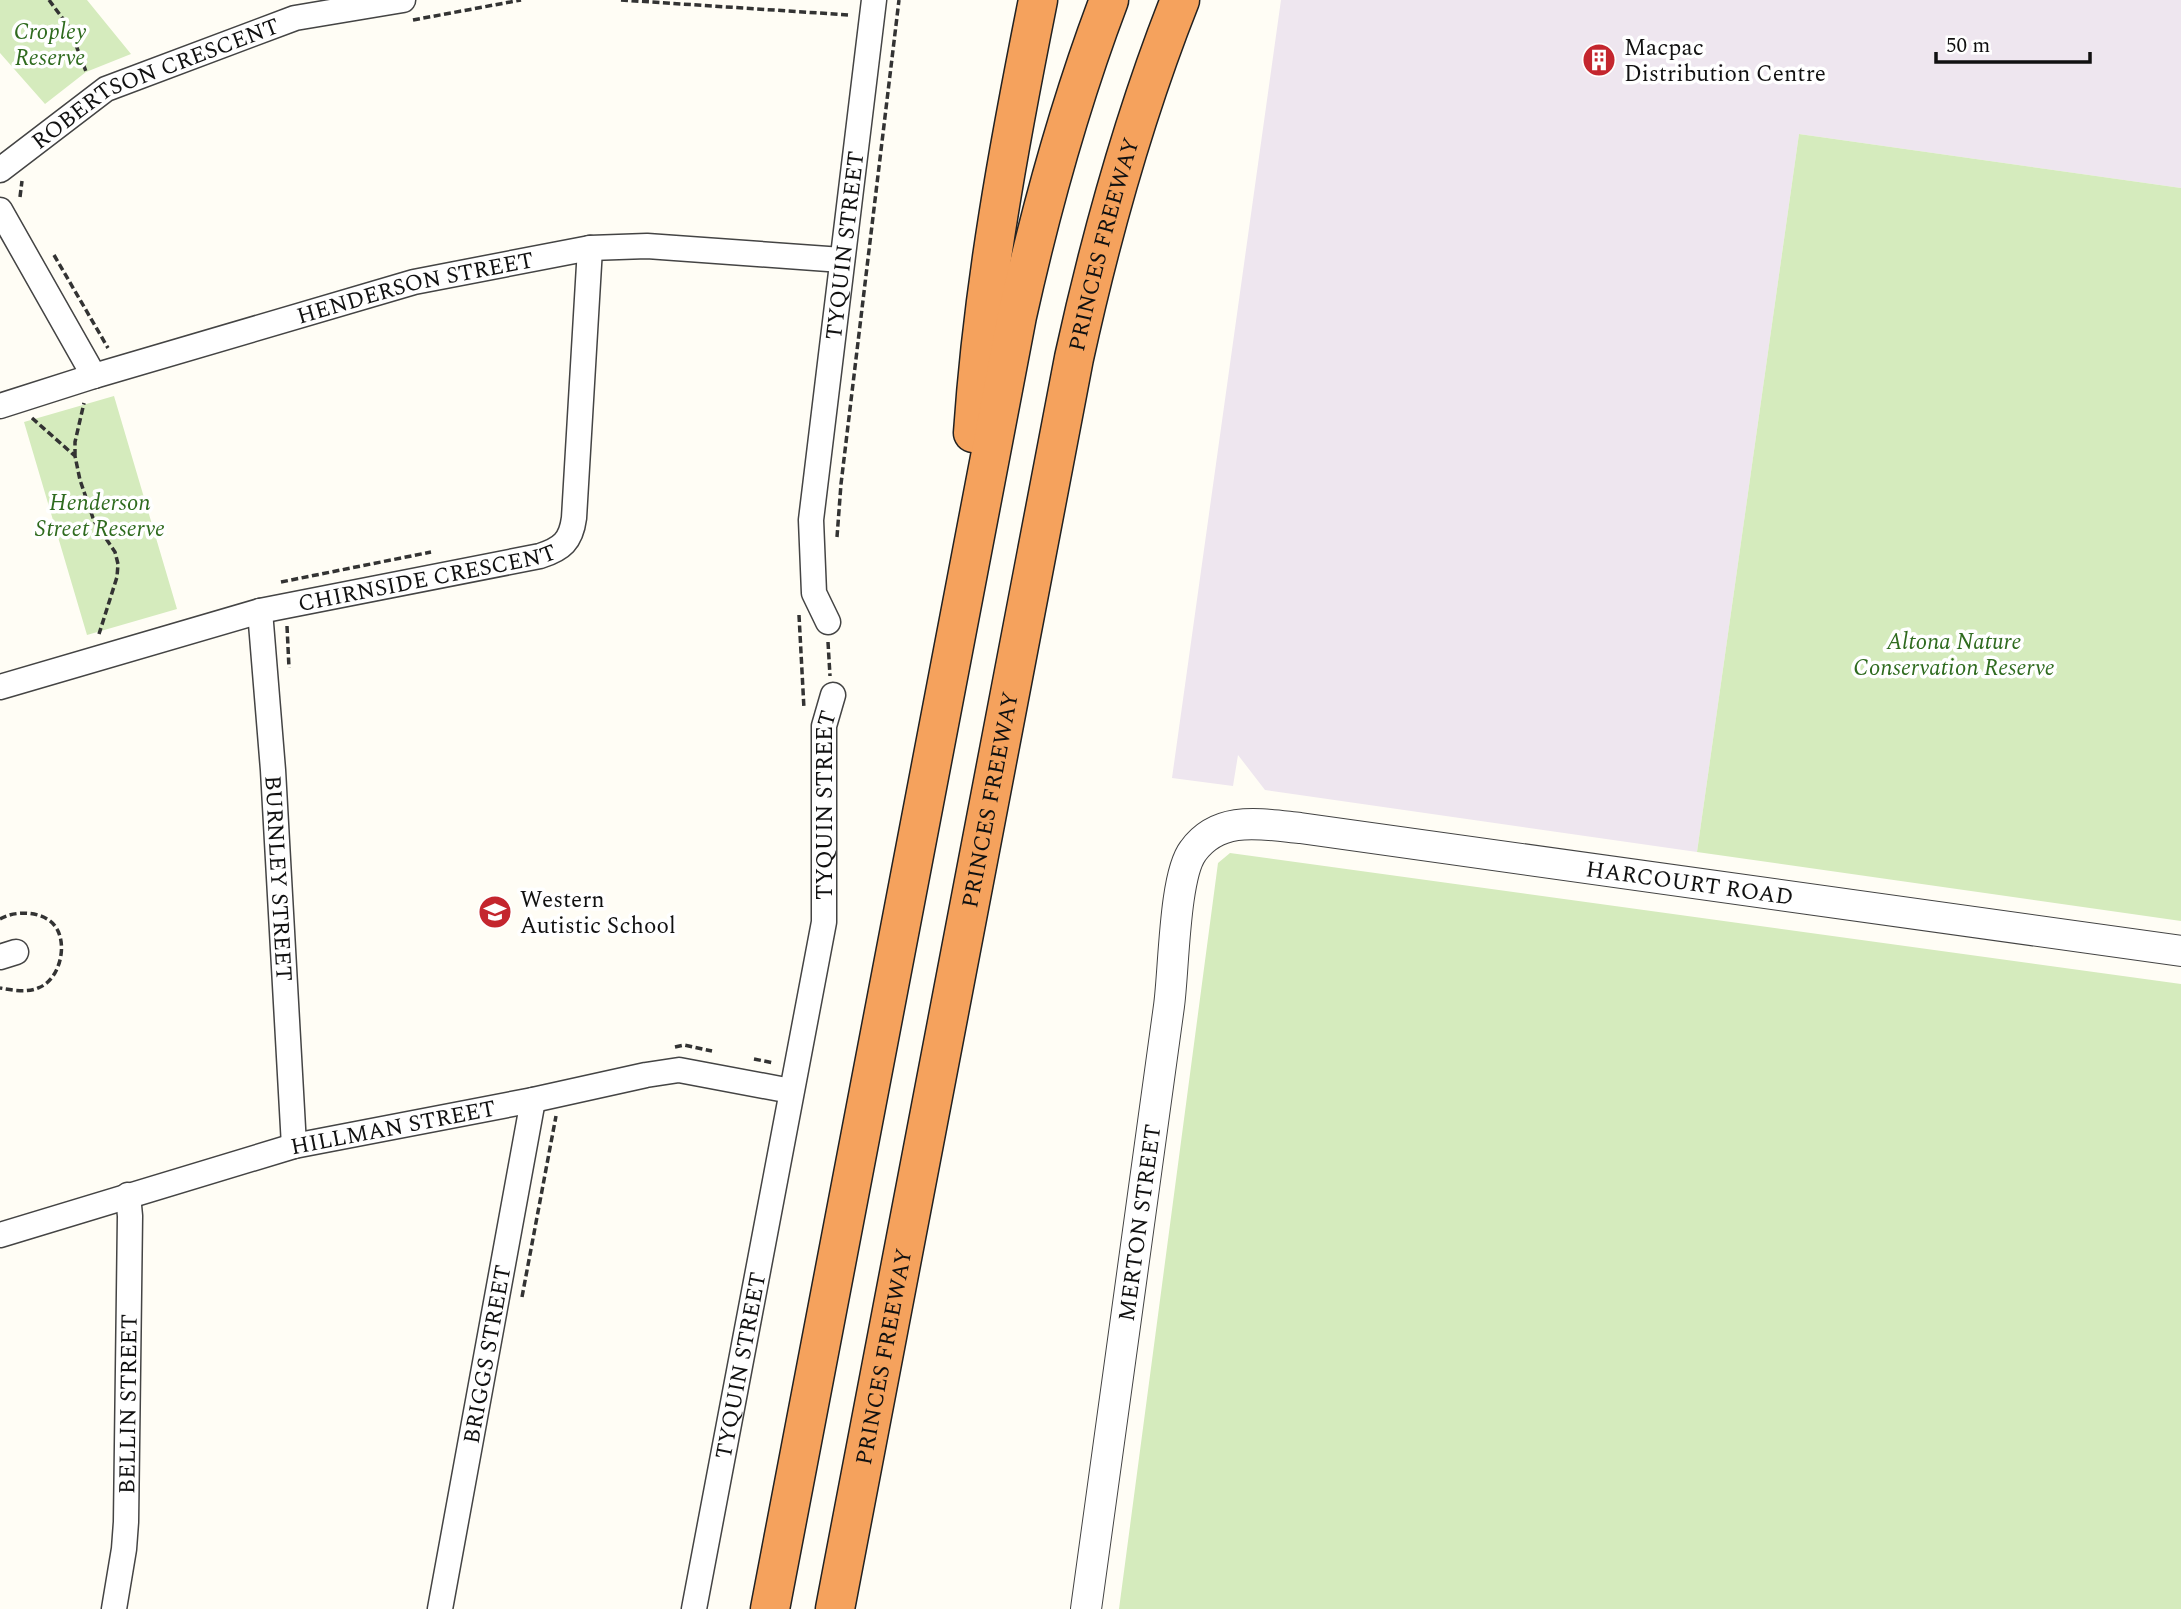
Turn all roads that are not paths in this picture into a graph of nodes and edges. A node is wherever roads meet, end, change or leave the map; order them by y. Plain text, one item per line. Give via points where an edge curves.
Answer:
1 (874, 0) edge
2 (1038, 0) edge
3 (1109, 0) edge
4 (1180, 0) edge
5 (406, 11) edge
6 (11, 174) edge
7 (0, 210) edge
8 (590, 248) junction
9 (842, 260) junction
10 (94, 376) junction
11 (0, 406) edge
12 (962, 602) junction
13 (260, 611) junction
14 (828, 622) road end
15 (0, 687) edge
16 (833, 695) road end
17 (1203, 839) joint
18 (2181, 951) edge
19 (791, 1091) junction
20 (531, 1109) junction
21 (294, 1146) junction
22 (128, 1195) junction
23 (0, 1235) edge
24 (114, 1609) edge
25 (440, 1609) edge
26 (694, 1609) edge
27 (770, 1609) edge
28 (835, 1609) edge
29 (1086, 1609) edge

1 - 9 street, TYQUIN STREET
2 - 12 highway via 997,213 978,362
3 - 12 highway via 1075,98 1029,263
4 - 28 highway, PRINCES FREEWAY via 1118,178 1077,346
5 - 6 street, ROBERTSON CRESCENT via 295,18 106,89
7 - 10 street
8 - 9 street, HENDERSON STREET via 647,246
8 - 10 street, HENDERSON STREET via 414,282
8 - 13 street, CHIRNSIDE CRESCENT via 574,518 564,545 540,556
9 - 14 street, TYQUIN STREET via 811,520 814,593
10 - 11 street, HENDERSON STREET
12 - 27 highway
13 - 15 street, CHIRNSIDE CRESCENT
13 - 21 street, BURNLEY STREET
16 - 19 street, TYQUIN STREET via 824,726 824,922
17 - 18 street, HARCOURT ROAD via 1222,827 1244,822 1300,828
17 - 29 street, MERTON STREET via 1182,874 1172,981
19 - 20 street, HILLMAN STREET via 679,1070 646,1074
19 - 26 street, TYQUIN STREET
20 - 21 street, HILLMAN STREET
20 - 25 street, BRIGGS STREET
21 - 22 street, HILLMAN STREET
22 - 23 street, HILLMAN STREET
22 - 24 street, BELLIN STREET via 126,1509

